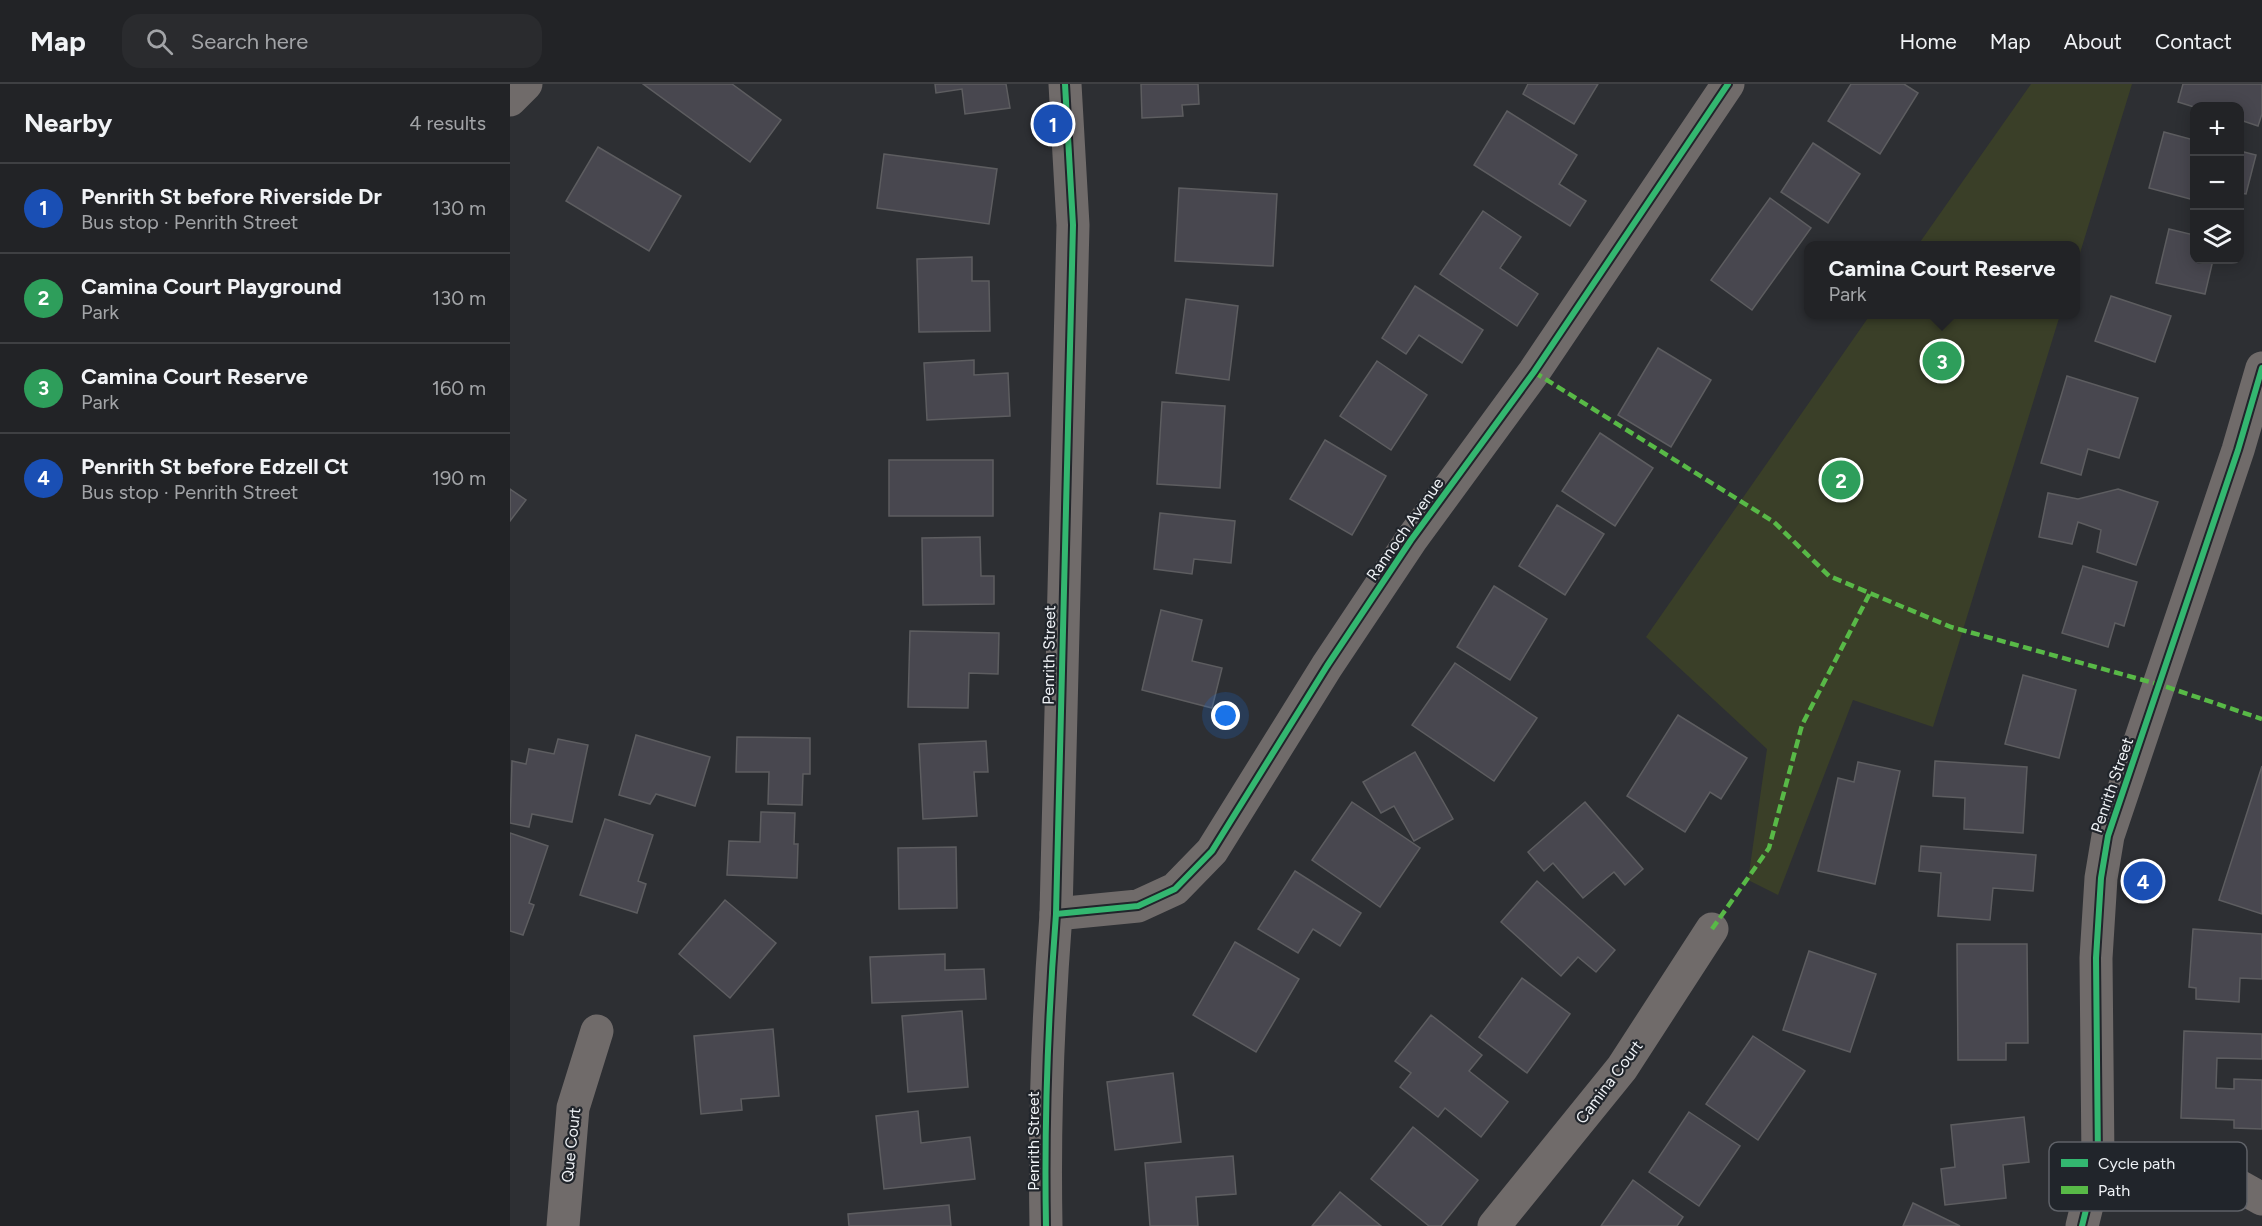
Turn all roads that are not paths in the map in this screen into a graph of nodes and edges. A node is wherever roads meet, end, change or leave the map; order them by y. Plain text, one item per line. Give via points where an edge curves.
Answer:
1 (526, 84) edge
2 (1065, 84) edge
3 (1728, 84) edge
4 (510, 100) edge
5 (2262, 368) edge
6 (1056, 914) junction
7 (1712, 929) dead end
8 (597, 1031) dead end
9 (2098, 1142) edge
10 (2247, 1190) edge
11 (2262, 1198) edge
12 (2086, 1211) edge
13 (563, 1226) edge
14 (1046, 1226) edge
15 (1494, 1226) edge
16 (2082, 1226) edge

1 - 4 street
2 - 6 street, Penrith Street via 1072,225
3 - 6 street, Rannoch Avenue via 1534,372 1411,540 1212,851 1175,889 1138,906
5 - 9 street, Penrith Street via 2108,836 2096,958
6 - 14 street, Penrith Street via 1045,1134
7 - 15 street, Camina Court via 1622,1068
8 - 13 street, Que Court via 573,1108
10 - 11 street
12 - 16 street, Penrith Street

